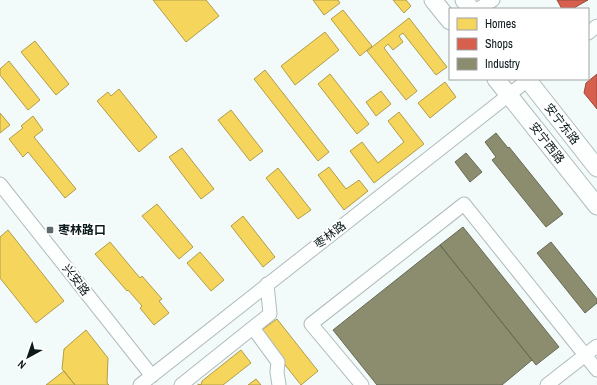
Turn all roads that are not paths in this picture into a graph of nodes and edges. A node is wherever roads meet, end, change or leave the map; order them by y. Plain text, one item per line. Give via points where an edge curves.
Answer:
1 (433, 0) edge
2 (464, 0) edge
3 (492, 0) edge
4 (470, 8) edge
5 (480, 8) edge
6 (449, 20) edge
7 (597, 26) edge
8 (589, 32) edge
9 (497, 80) edge
10 (527, 80) edge
11 (529, 80) edge
12 (509, 94) junction
13 (597, 168) edge
14 (0, 184) edge
15 (597, 206) edge
16 (267, 284) junction
17 (252, 328) junction
18 (597, 346) edge
19 (585, 355) junction
20 (597, 370) edge
21 (152, 376) junction
22 (140, 385) edge
23 (181, 385) edge
24 (279, 385) edge
25 (362, 385) edge
26 (547, 385) edge

1 - 6 main road
2 - 4 main road
3 - 5 street
7 - 8 street
9 - 12 main road, 安宁西路
10 - 12 street, 枣林路
11 - 13 main road, 安宁东路
12 - 15 main road, 安宁西路
12 - 16 street, 枣林路
14 - 21 street, 兴安路
16 - 17 street via 270,314
16 - 21 street, 枣林路
17 - 23 street
17 - 24 street via 278,362
18 - 19 street
19 - 20 street
19 - 25 street via 464,204 312,324
19 - 26 street
21 - 22 street, 枣林路

